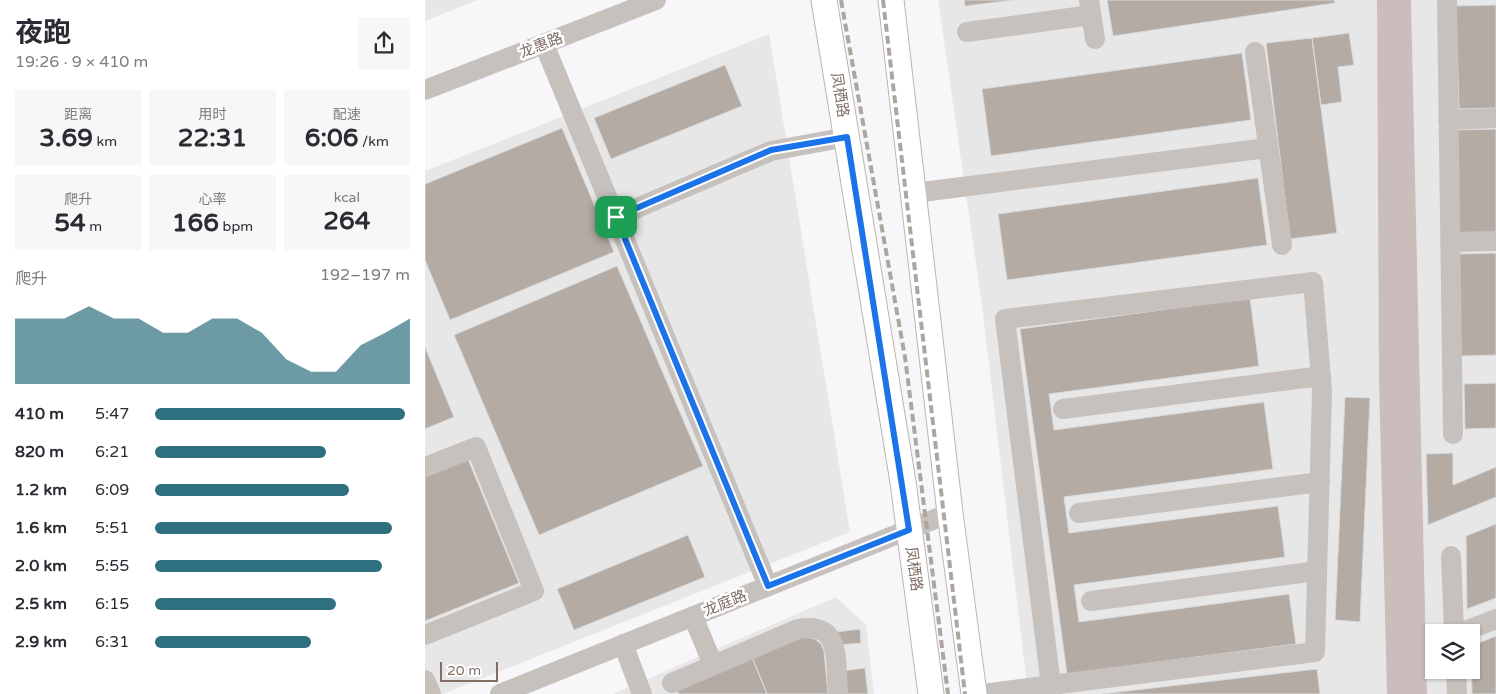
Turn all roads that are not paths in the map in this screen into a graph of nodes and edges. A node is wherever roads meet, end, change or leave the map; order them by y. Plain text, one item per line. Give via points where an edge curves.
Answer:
1 (656, 0) edge
2 (824, 0) edge
3 (891, 0) edge
4 (1447, 0) edge
5 (1090, 7) edge
6 (967, 32) dead end
7 (1095, 39) dead end
8 (544, 44) junction
9 (1255, 52) dead end
10 (425, 90) edge
11 (1496, 118) edge
12 (1448, 120) junction
13 (847, 137) junction
14 (1267, 148) junction
15 (914, 193) junction
16 (616, 217) junction
17 (1496, 240) edge
18 (1450, 242) junction
19 (1282, 245) dead end
20 (1321, 376) junction
21 (1063, 409) dead end
22 (1453, 434) dead end
23 (425, 467) edge
24 (1320, 482) junction
25 (951, 513) junction
26 (1079, 513) dead end
27 (909, 530) junction
28 (1451, 556) dead end
29 (1317, 571) junction
30 (768, 586) junction
31 (1091, 601) dead end
32 (693, 616) junction
33 (1496, 619) edge
34 (1454, 624) edge
35 (1480, 625) edge
36 (425, 635) edge
37 (623, 644) junction
38 (713, 665) junction
39 (1456, 679) edge
40 (425, 680) edge
41 (672, 683) dead end
42 (1051, 685) junction
43 (431, 694) edge
44 (500, 694) edge
45 (642, 694) edge
46 (838, 694) edge
47 (931, 694) edge
48 (974, 694) edge
49 (982, 694) edge
50 (1457, 694) edge

1 - 8 street, 龙惠路
2 - 13 main road, 凤栖路
3 - 15 main road
4 - 12 street
5 - 6 street
5 - 7 street
8 - 10 street, 龙惠路
8 - 16 street
9 - 14 street
11 - 12 street
12 - 18 street
13 - 16 street via 771,150
13 - 27 main road, 凤栖路
14 - 15 street
14 - 19 street
15 - 25 main road
16 - 30 street
17 - 18 street
18 - 22 street
20 - 21 street
20 - 24 street
20 - 42 street via 1313,282 1005,319
23 - 36 street via 476,447 534,591
24 - 26 street
24 - 29 street
25 - 27 street, 龙庭路
25 - 48 main road
27 - 30 street, 龙庭路
27 - 47 main road, 凤栖路
28 - 34 street
29 - 31 street
29 - 42 street via 1315,652
30 - 32 street, 龙庭路
32 - 37 street, 龙庭路
32 - 38 street
33 - 35 street
37 - 44 street, 龙庭路
37 - 45 street
38 - 41 street
38 - 46 street via 811,626 825,631 833,640
39 - 50 street
40 - 43 street
42 - 49 street

